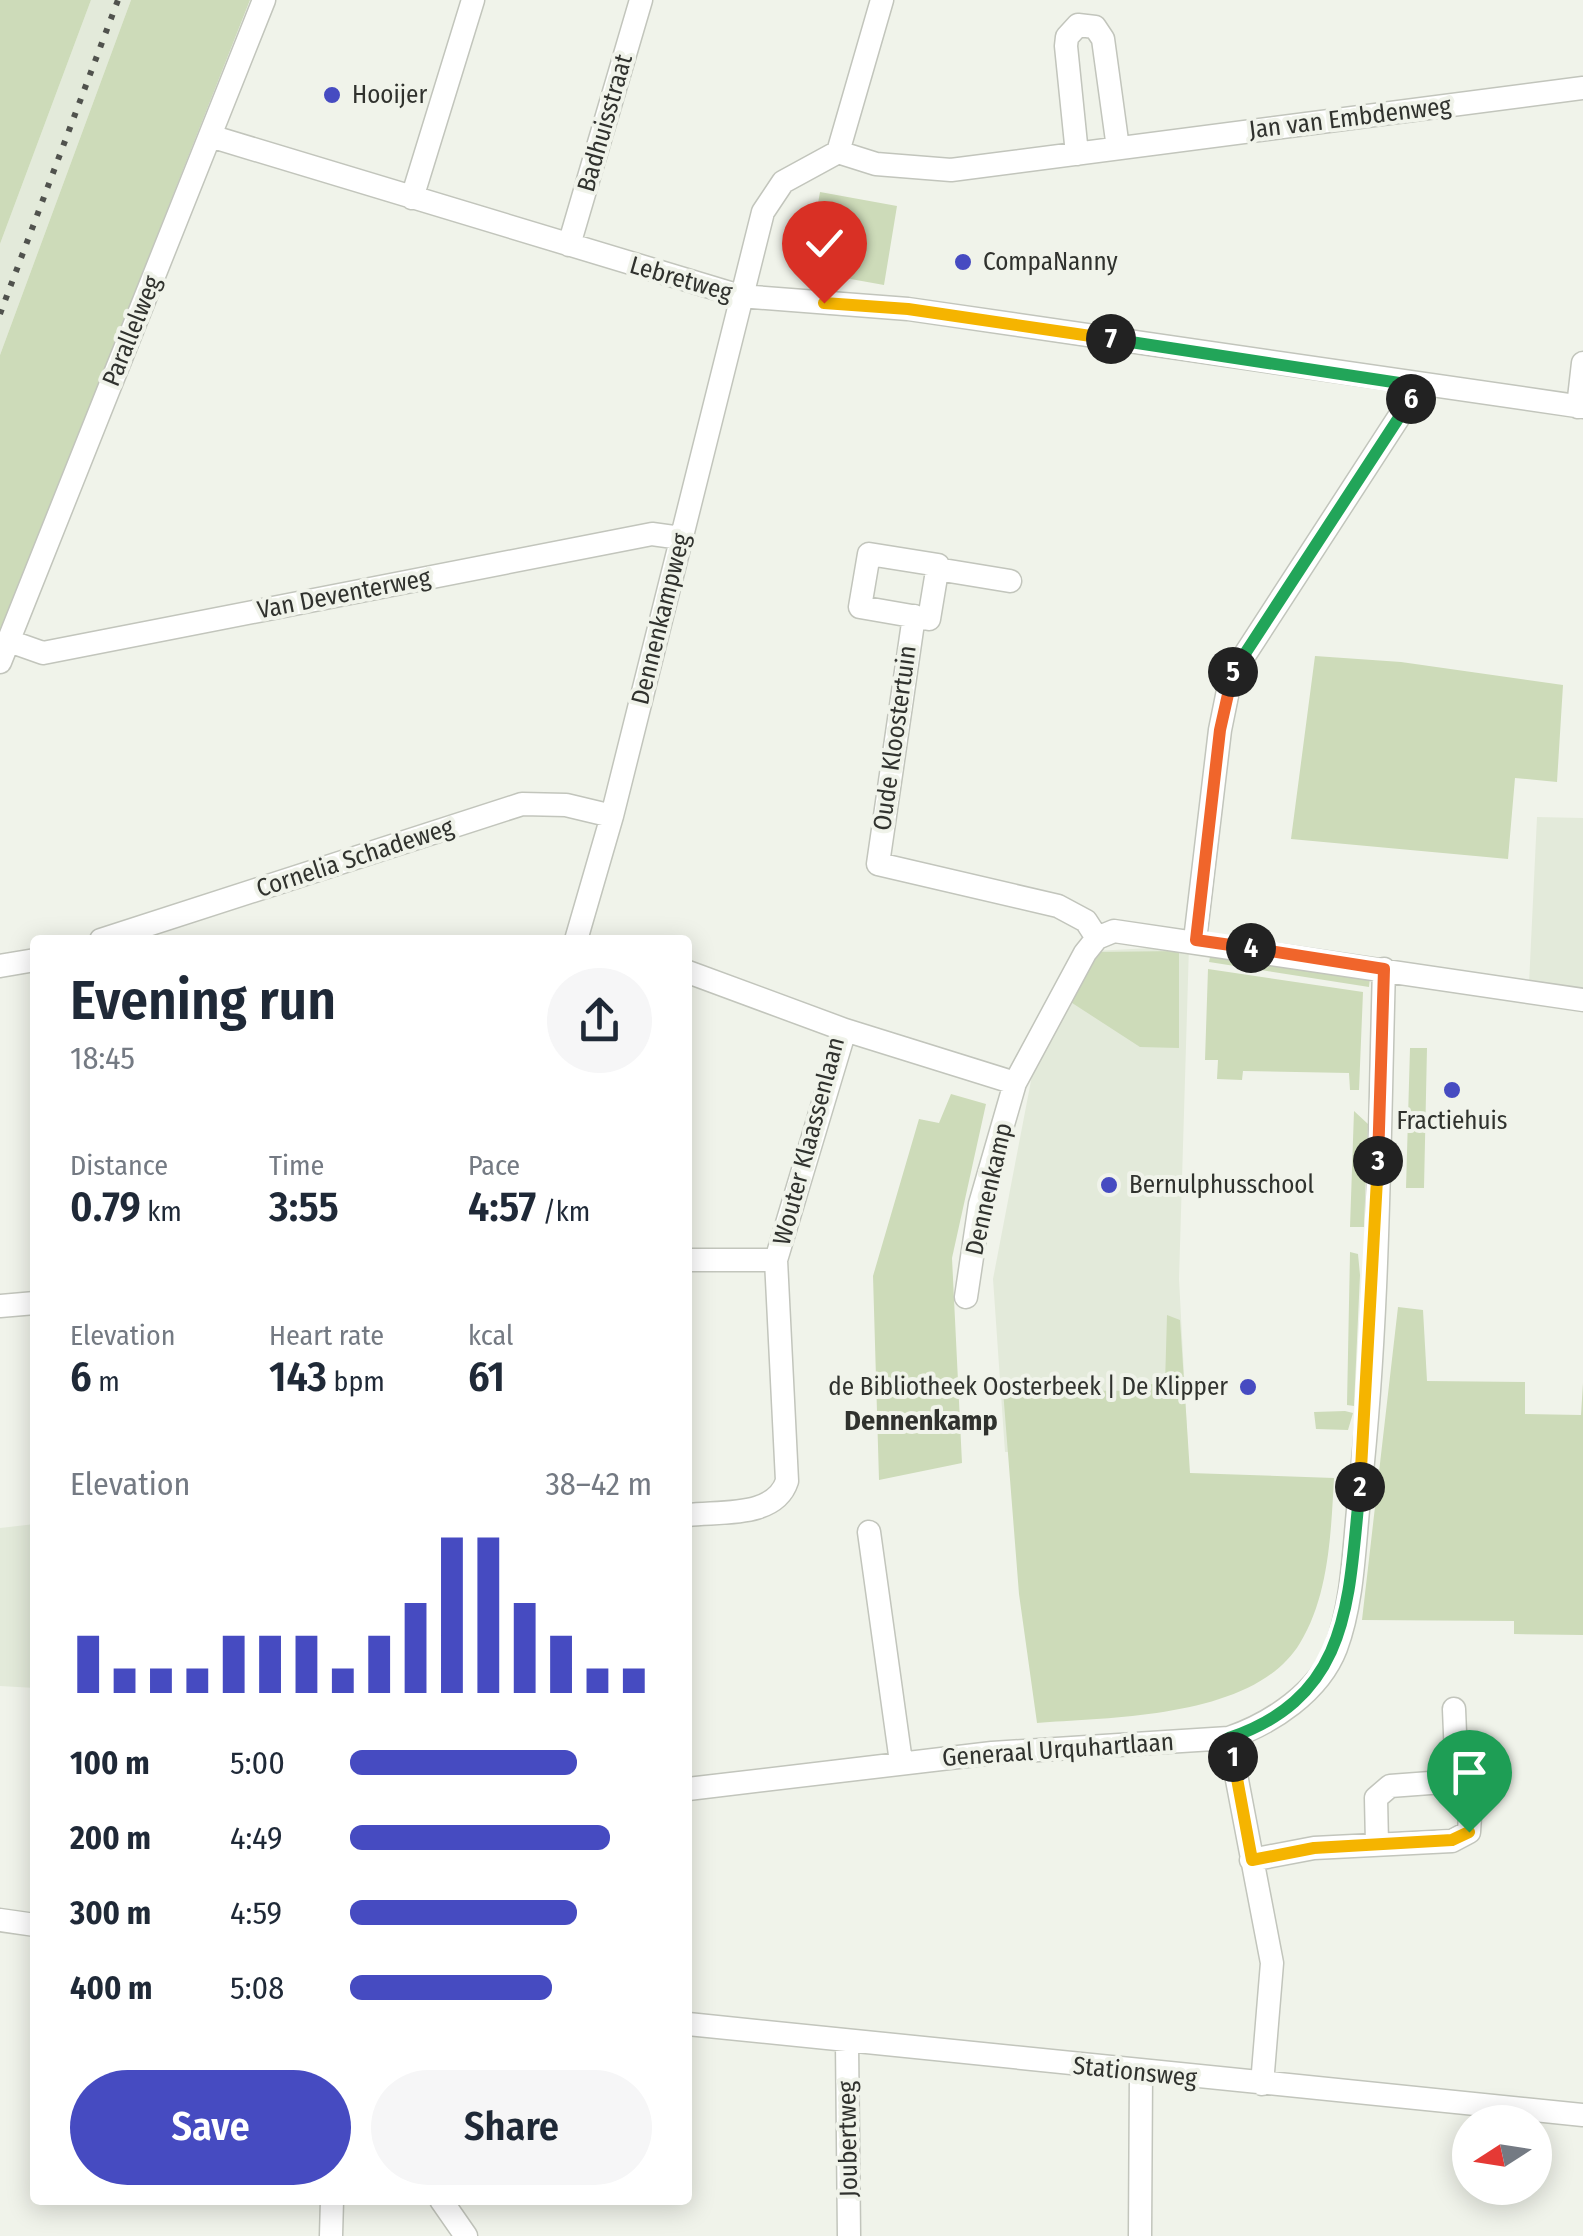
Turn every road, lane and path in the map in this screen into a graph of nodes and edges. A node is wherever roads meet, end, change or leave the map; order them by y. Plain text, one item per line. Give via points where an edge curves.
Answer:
1 (264, 0) edge
2 (473, 0) edge
3 (641, 0) edge
4 (882, 0) edge
5 (1583, 88) edge
6 (210, 136) junction
7 (1118, 148) junction
8 (838, 152) junction
9 (1077, 154) junction
10 (412, 198) junction
11 (569, 245) junction
12 (740, 296) junction
13 (1583, 363) edge
14 (1419, 386) junction
15 (1580, 407) edge
16 (681, 538) junction
17 (937, 569) junction
18 (1010, 581) dead end
19 (914, 616) junction
20 (4, 652) edge
21 (612, 816) junction
22 (116, 935) edge
23 (585, 935) edge
24 (1097, 938) junction
25 (1196, 940) junction
26 (30, 961) edge
27 (0, 966) edge
28 (1384, 969) junction
29 (692, 973) edge
30 (1583, 1000) edge
31 (844, 1030) junction
32 (1015, 1083) junction
33 (692, 1260) edge
34 (776, 1260) junction
35 (966, 1296) dead end
36 (30, 1303) edge
37 (0, 1306) edge
38 (692, 1515) edge
39 (868, 1532) dead end
40 (1454, 1709) dead end
41 (1229, 1738) junction
42 (902, 1762) junction
43 (1457, 1781) junction
44 (692, 1788) edge
45 (1377, 1844) junction
46 (1252, 1860) junction
47 (0, 1920) edge
48 (30, 1924) edge
49 (692, 2024) edge
50 (847, 2043) junction
51 (1141, 2072) junction
52 (1262, 2084) junction
53 (1583, 2114) edge
54 (332, 2205) edge
55 (444, 2205) edge
56 (331, 2236) edge
57 (466, 2236) edge
58 (849, 2236) edge
59 (1140, 2236) edge

1 - 6 street, Parallelweg
2 - 10 street
3 - 11 street, Badhuisstraat
4 - 8 street
5 - 7 street, Jan van Embdenweg
6 - 10 street, Lebretweg
6 - 20 street, Parallelweg
7 - 9 street, Jan van Embdenweg
7 - 9 street via 1101,34 1088,24 1078,26 1066,46
8 - 9 street, Jan van Embdenweg via 876,164 951,170
8 - 12 street, Dennenkampweg via 782,182 762,212
10 - 11 street, Lebretweg
11 - 12 street, Lebretweg
12 - 14 street, Lebretweg via 908,309
12 - 16 street, Dennenkampweg
13 - 15 street
14 - 15 street, Lebretweg
14 - 25 street via 1231,676
16 - 20 street, Van Deventerweg via 652,534 42,653
16 - 21 street, Dennenkampweg
17 - 18 street, Oude Kloostertuin
17 - 19 street, Oude Kloostertuin via 929,618
17 - 19 street, Oude Kloostertuin via 869,554 860,607
19 - 24 street, Oude Kloostertuin via 878,864 1058,906 1086,921
21 - 22 street, Cornelia Schadeweg via 522,804
21 - 23 street, Dennenkampweg
24 - 25 street via 1132,931
24 - 32 street, Dennenkamp
25 - 28 street
26 - 27 street
28 - 30 street
28 - 41 street, Generaal Urquhartlaan via 1372,1325 1348,1589 1336,1648 1321,1673 1280,1714
29 - 31 street, Wouter Klaassenlaan
31 - 32 street
31 - 34 street, Wouter Klaassenlaan
32 - 35 street, Dennenkamp via 980,1204
33 - 34 street
34 - 38 street, Wouter Klaassenlaan via 787,1481 771,1505
36 - 37 street
39 - 42 street
40 - 43 street
41 - 42 street, Generaal Urquhartlaan
41 - 46 street
42 - 44 street, Generaal Urquhartlaan
43 - 45 street via 1390,1786 1376,1798
43 - 45 street via 1471,1800 1472,1823 1462,1838
45 - 46 street
46 - 52 street via 1272,1963
47 - 48 street
49 - 50 street, Stationsweg
50 - 51 street, Stationsweg
50 - 58 street, Joubertweg
51 - 52 street, Stationsweg
51 - 59 street
52 - 53 street, Stationsweg
54 - 56 street
55 - 57 street

